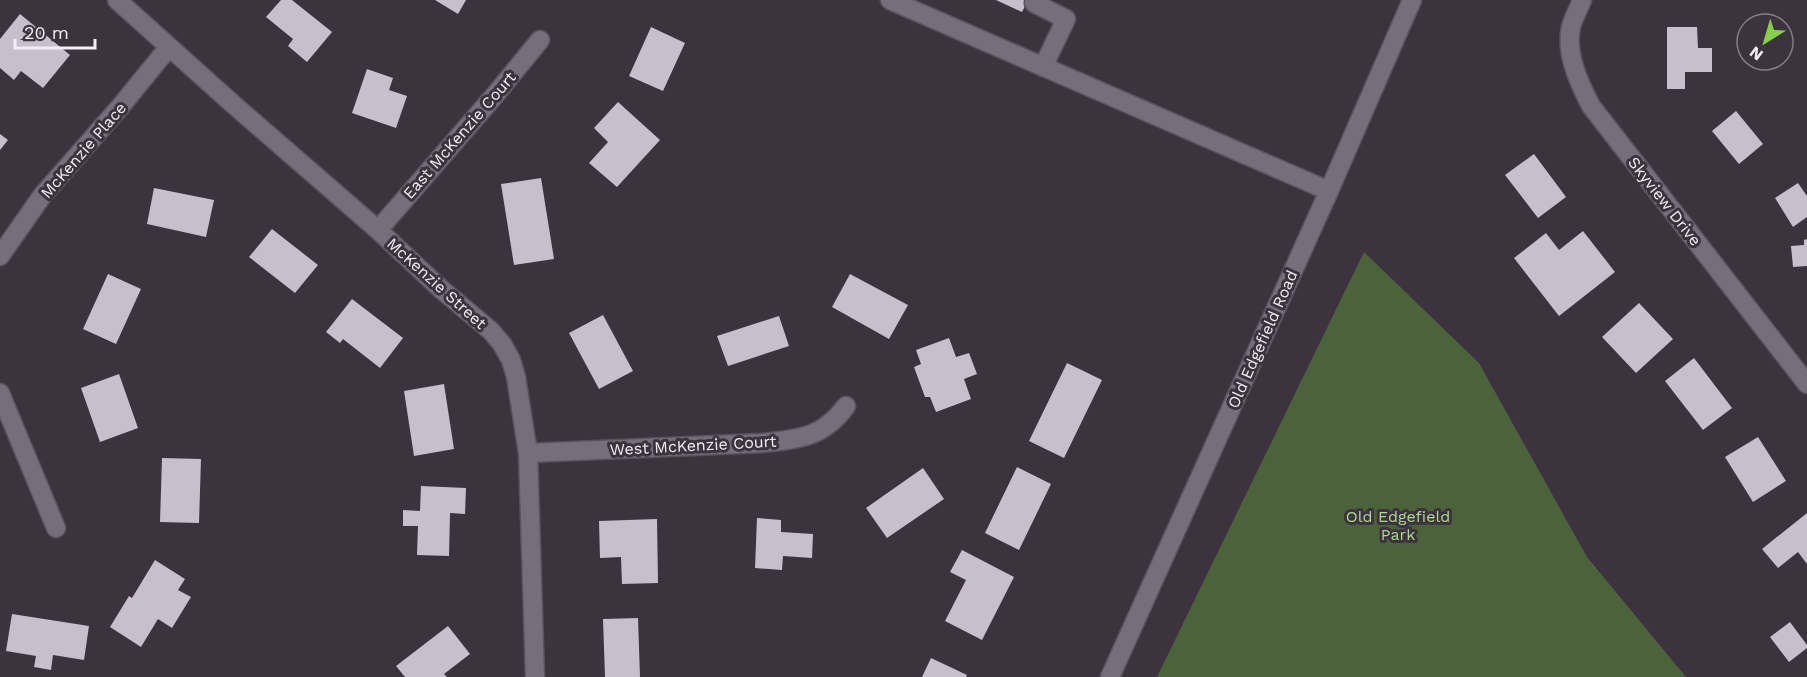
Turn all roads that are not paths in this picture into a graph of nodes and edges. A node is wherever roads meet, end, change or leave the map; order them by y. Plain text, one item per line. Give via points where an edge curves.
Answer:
1 (117, 0) edge
2 (890, 0) edge
3 (1412, 0) edge
4 (1582, 0) edge
5 (1034, 3) dead end
6 (540, 40) dead end
7 (169, 46) junction
8 (1043, 67) junction
9 (1329, 191) junction
10 (378, 230) junction
11 (0, 256) edge
12 (1807, 384) edge
13 (0, 393) edge
14 (846, 406) dead end
15 (528, 453) junction
16 (56, 528) dead end
17 (535, 677) edge
18 (1110, 677) edge

1 - 7 street, McKenzie Street
2 - 8 street
3 - 9 street, Old Edgefield Road
4 - 12 street, Skyview Drive via 1570,28 1571,49 1591,106
5 - 8 street via 1066,19
6 - 10 street, East McKenzie Court
7 - 10 street, McKenzie Street
7 - 11 street, McKenzie Place via 42,196
8 - 9 street
9 - 18 street, Old Edgefield Road
10 - 15 street, McKenzie Street via 502,344 516,377
13 - 16 street
14 - 15 street, West McKenzie Court via 826,428 796,440
15 - 17 street, McKenzie Street

